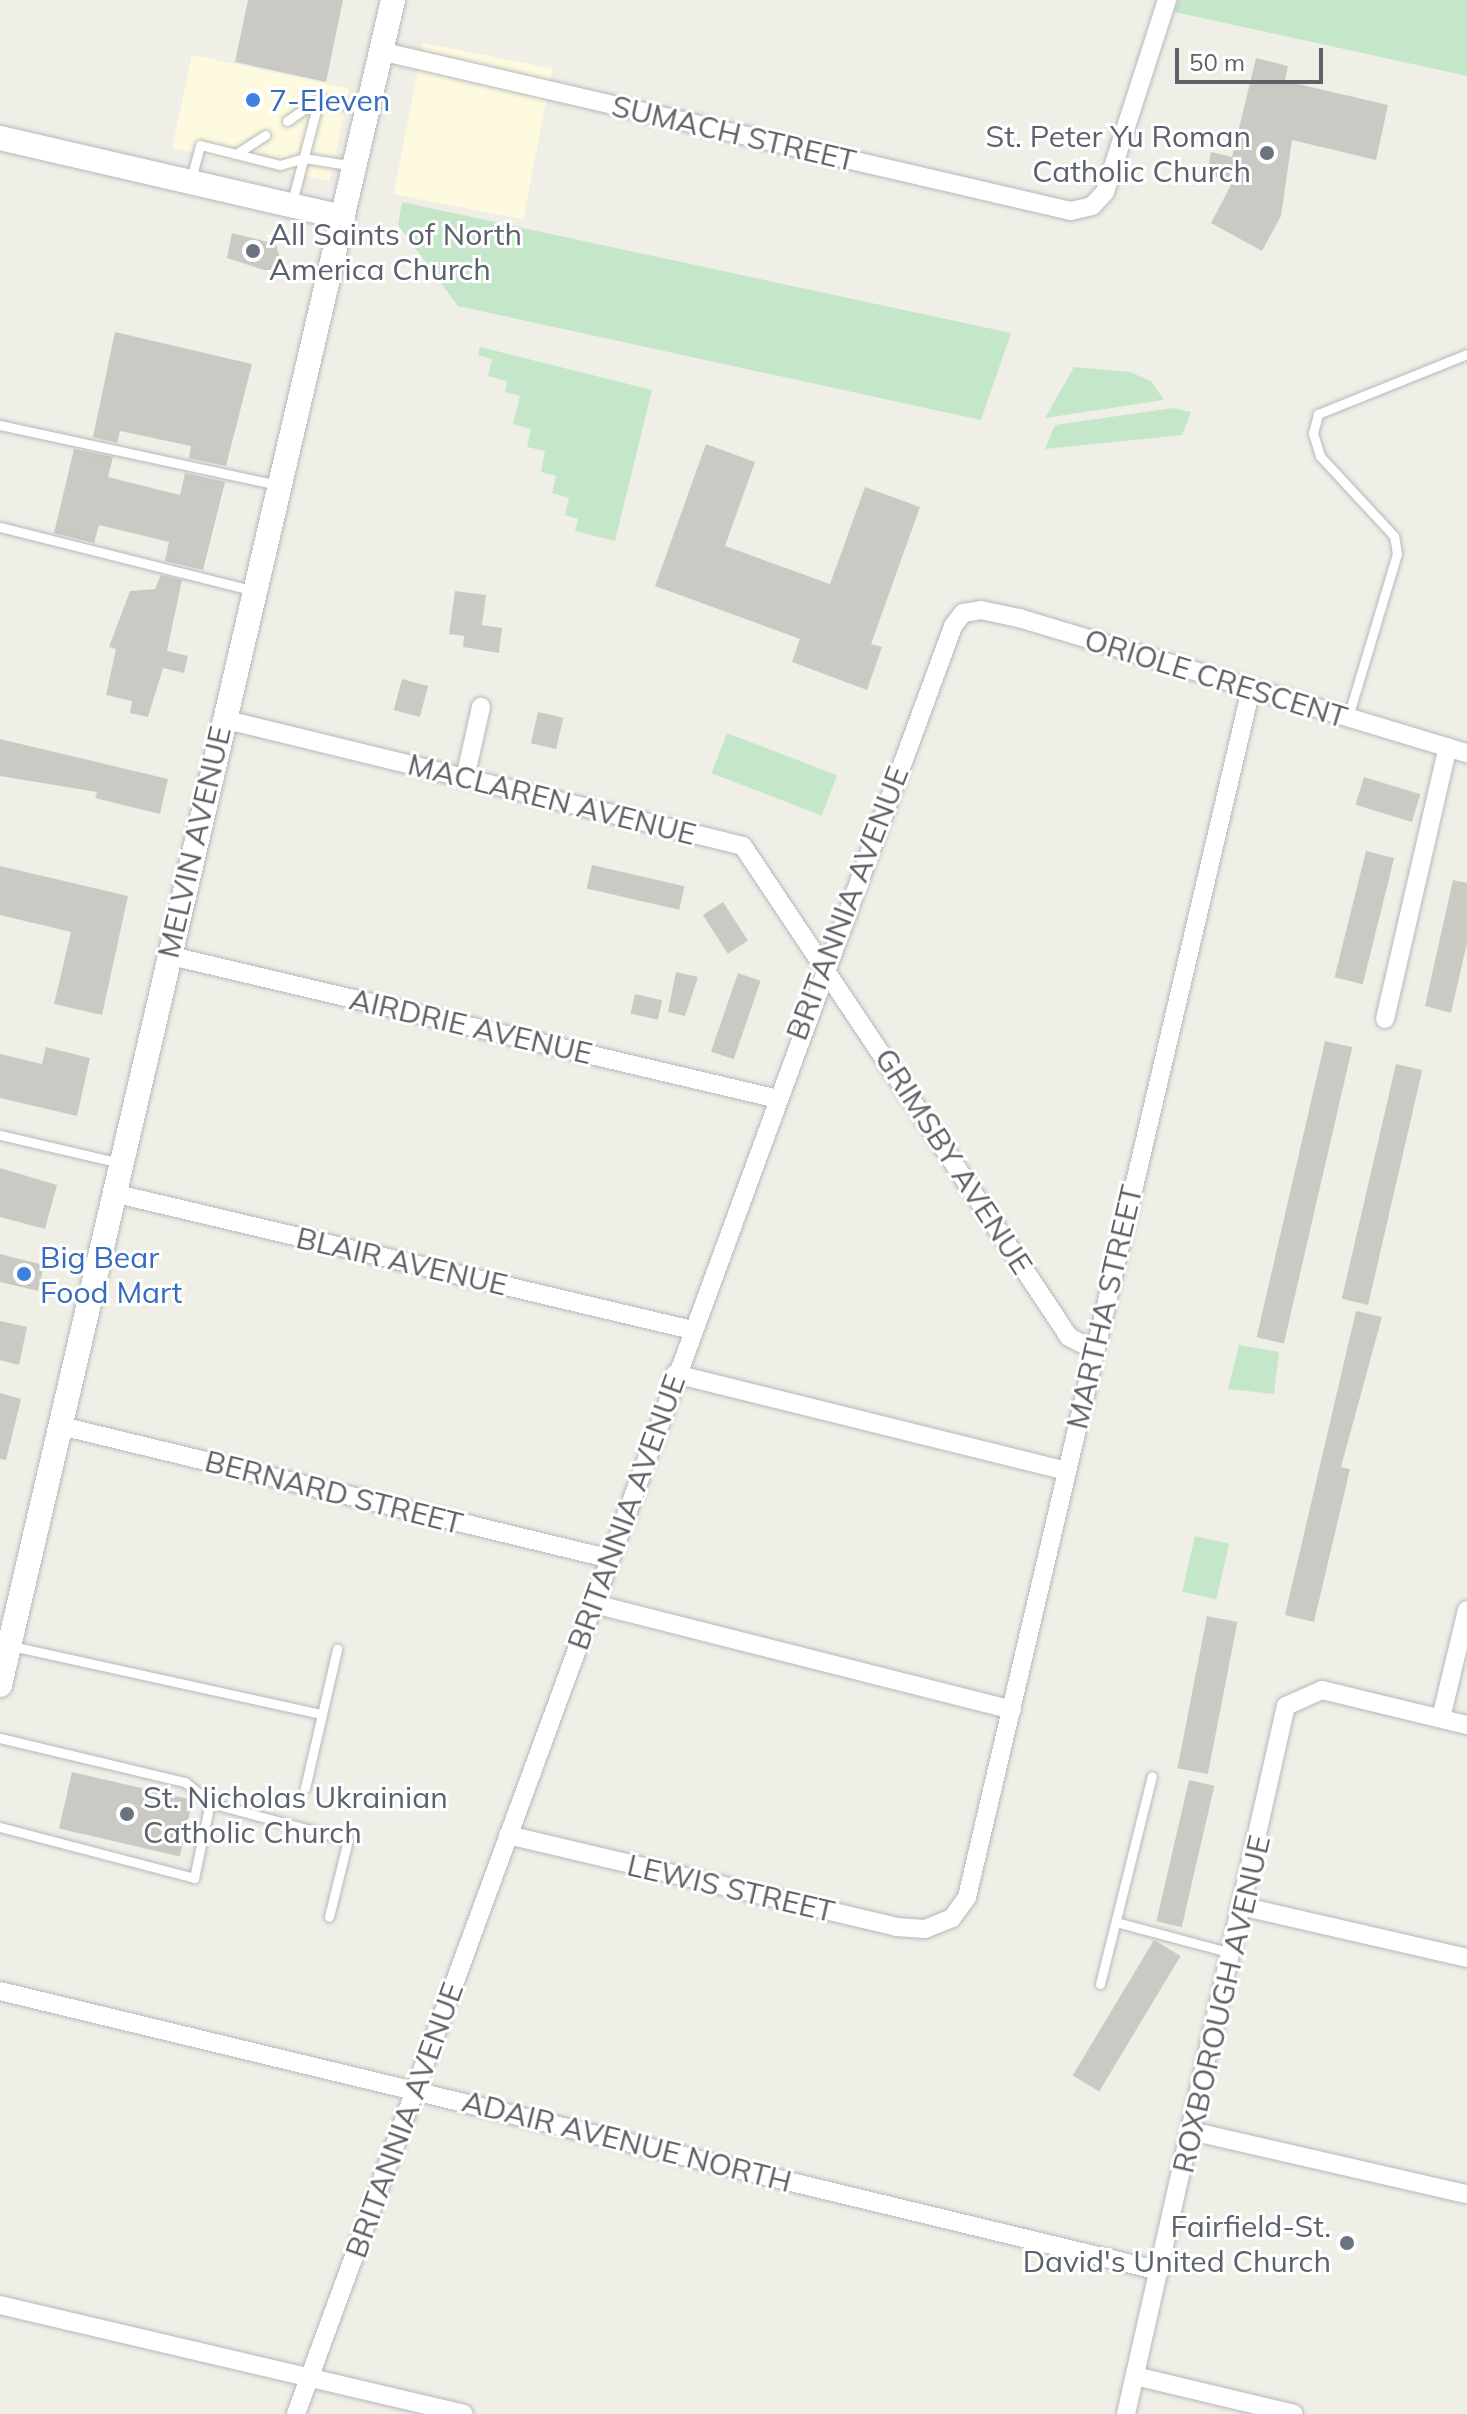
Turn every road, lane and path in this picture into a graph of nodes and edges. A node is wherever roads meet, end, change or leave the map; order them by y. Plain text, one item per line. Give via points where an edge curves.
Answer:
1 (393, 0) edge
2 (1167, 0) edge
3 (380, 51) junction
4 (319, 99) junction
5 (367, 109) junction
6 (287, 121) dead end
7 (265, 135) dead end
8 (0, 138) edge
9 (236, 154) junction
10 (304, 158) junction
11 (354, 166) junction
12 (190, 182) junction
13 (292, 206) junction
14 (343, 217) junction
15 (1467, 354) edge
16 (0, 425) edge
17 (279, 486) junction
18 (0, 527) edge
19 (254, 591) junction
20 (963, 613) joint
21 (1250, 693) junction
22 (481, 707) dead end
23 (1348, 717) junction
24 (223, 719) junction
25 (1448, 747) junction
26 (1467, 753) edge
27 (465, 778) junction
28 (167, 955) junction
29 (824, 961) junction
30 (1385, 1019) dead end
31 (774, 1098) junction
32 (0, 1135) edge
33 (120, 1163) junction
34 (113, 1193) junction
35 (692, 1330) junction
36 (1094, 1350) junction
37 (675, 1374) junction
38 (61, 1426) junction
39 (1066, 1471) junction
40 (607, 1558) junction
41 (594, 1604) junction
42 (1467, 1610) edge
43 (9, 1646) junction
44 (337, 1649) dead end
45 (0, 1685) edge
46 (1012, 1710) junction
47 (322, 1714) junction
48 (1441, 1718) junction
49 (1467, 1725) edge
50 (0, 1738) edge
51 (1152, 1776) dead end
52 (305, 1788) dead end
53 (210, 1803) junction
54 (0, 1827) edge
55 (508, 1835) junction
56 (1245, 1907) junction
57 (329, 1917) dead end
58 (952, 1918) joint
59 (1116, 1922) junction
60 (1233, 1953) junction
61 (1467, 1958) edge
62 (1100, 1984) dead end
63 (0, 1991) edge
64 (415, 2090) junction
65 (1191, 2131) junction
66 (1467, 2194) edge
67 (1160, 2271) junction
68 (0, 2305) edge
69 (1135, 2376) junction
70 (309, 2377) junction
71 (296, 2414) edge
72 (463, 2414) edge
73 (1126, 2414) edge
74 (1294, 2414) edge

1 - 3 street, MELVIN AVENUE
2 - 3 street, SUMACH STREET via 1107,187 1088,208 1071,211
3 - 5 street, MELVIN AVENUE
4 - 5 lane
4 - 6 lane
4 - 10 lane
5 - 11 street, MELVIN AVENUE
7 - 9 lane
8 - 12 street
9 - 10 lane via 280,165
9 - 12 lane via 200,145
10 - 11 lane
10 - 13 lane
11 - 14 street, MELVIN AVENUE
12 - 13 street
13 - 14 street
14 - 17 street, MELVIN AVENUE
15 - 23 lane via 1318,414 1313,433 1320,456 1394,536 1397,554
16 - 17 lane
17 - 19 street, MELVIN AVENUE
18 - 19 lane
19 - 24 street, MELVIN AVENUE
20 - 21 street, ORIOLE CRESCENT via 1019,618
20 - 29 street, BRITANNIA AVENUE
21 - 23 street, ORIOLE CRESCENT
21 - 36 street, MARTHA STREET
22 - 27 street
23 - 25 street, ORIOLE CRESCENT
24 - 27 street, MACLAREN AVENUE
24 - 28 street, MELVIN AVENUE
25 - 26 street, ORIOLE CRESCENT
25 - 30 street
27 - 29 street, MACLAREN AVENUE via 743,846
28 - 31 street, AIRDRIE AVENUE
28 - 33 street, MELVIN AVENUE
29 - 31 street, BRITANNIA AVENUE
29 - 36 street, GRIMSBY AVENUE via 1069,1337
31 - 35 street, BRITANNIA AVENUE
32 - 33 lane
33 - 34 street, MELVIN AVENUE
34 - 35 street, BLAIR AVENUE
34 - 38 street, MELVIN AVENUE
35 - 37 street, BRITANNIA AVENUE
36 - 39 street, MARTHA STREET
37 - 39 street
37 - 40 street, BRITANNIA AVENUE
38 - 40 street, BERNARD STREET
38 - 43 street, MELVIN AVENUE
39 - 46 street, MARTHA STREET
40 - 41 street, BRITANNIA AVENUE
41 - 46 street
41 - 55 street, BRITANNIA AVENUE
42 - 48 street
43 - 45 street, MELVIN AVENUE
43 - 47 lane
44 - 47 lane
46 - 58 street, MARTHA STREET via 967,1897
47 - 52 lane
48 - 49 street
48 - 56 street, ROXBOROUGH AVENUE via 1322,1690 1303,1694 1286,1706
50 - 53 lane via 185,1782
51 - 59 lane
53 - 54 lane via 194,1878
53 - 57 lane via 348,1840
55 - 58 street, LEWIS STREET via 896,1927 925,1929
55 - 64 street, BRITANNIA AVENUE
56 - 60 street, ROXBOROUGH AVENUE
56 - 61 street
59 - 60 lane
59 - 62 lane
60 - 65 street, ROXBOROUGH AVENUE
63 - 64 street, ADAIR AVENUE NORTH
64 - 67 street, ADAIR AVENUE NORTH
64 - 70 street, BRITANNIA AVENUE
65 - 66 street
65 - 67 street, ROXBOROUGH AVENUE
67 - 69 street, ROXBOROUGH AVENUE
68 - 70 street
69 - 73 street, ROXBOROUGH AVENUE
69 - 74 street
70 - 71 street, BRITANNIA AVENUE
70 - 72 street

